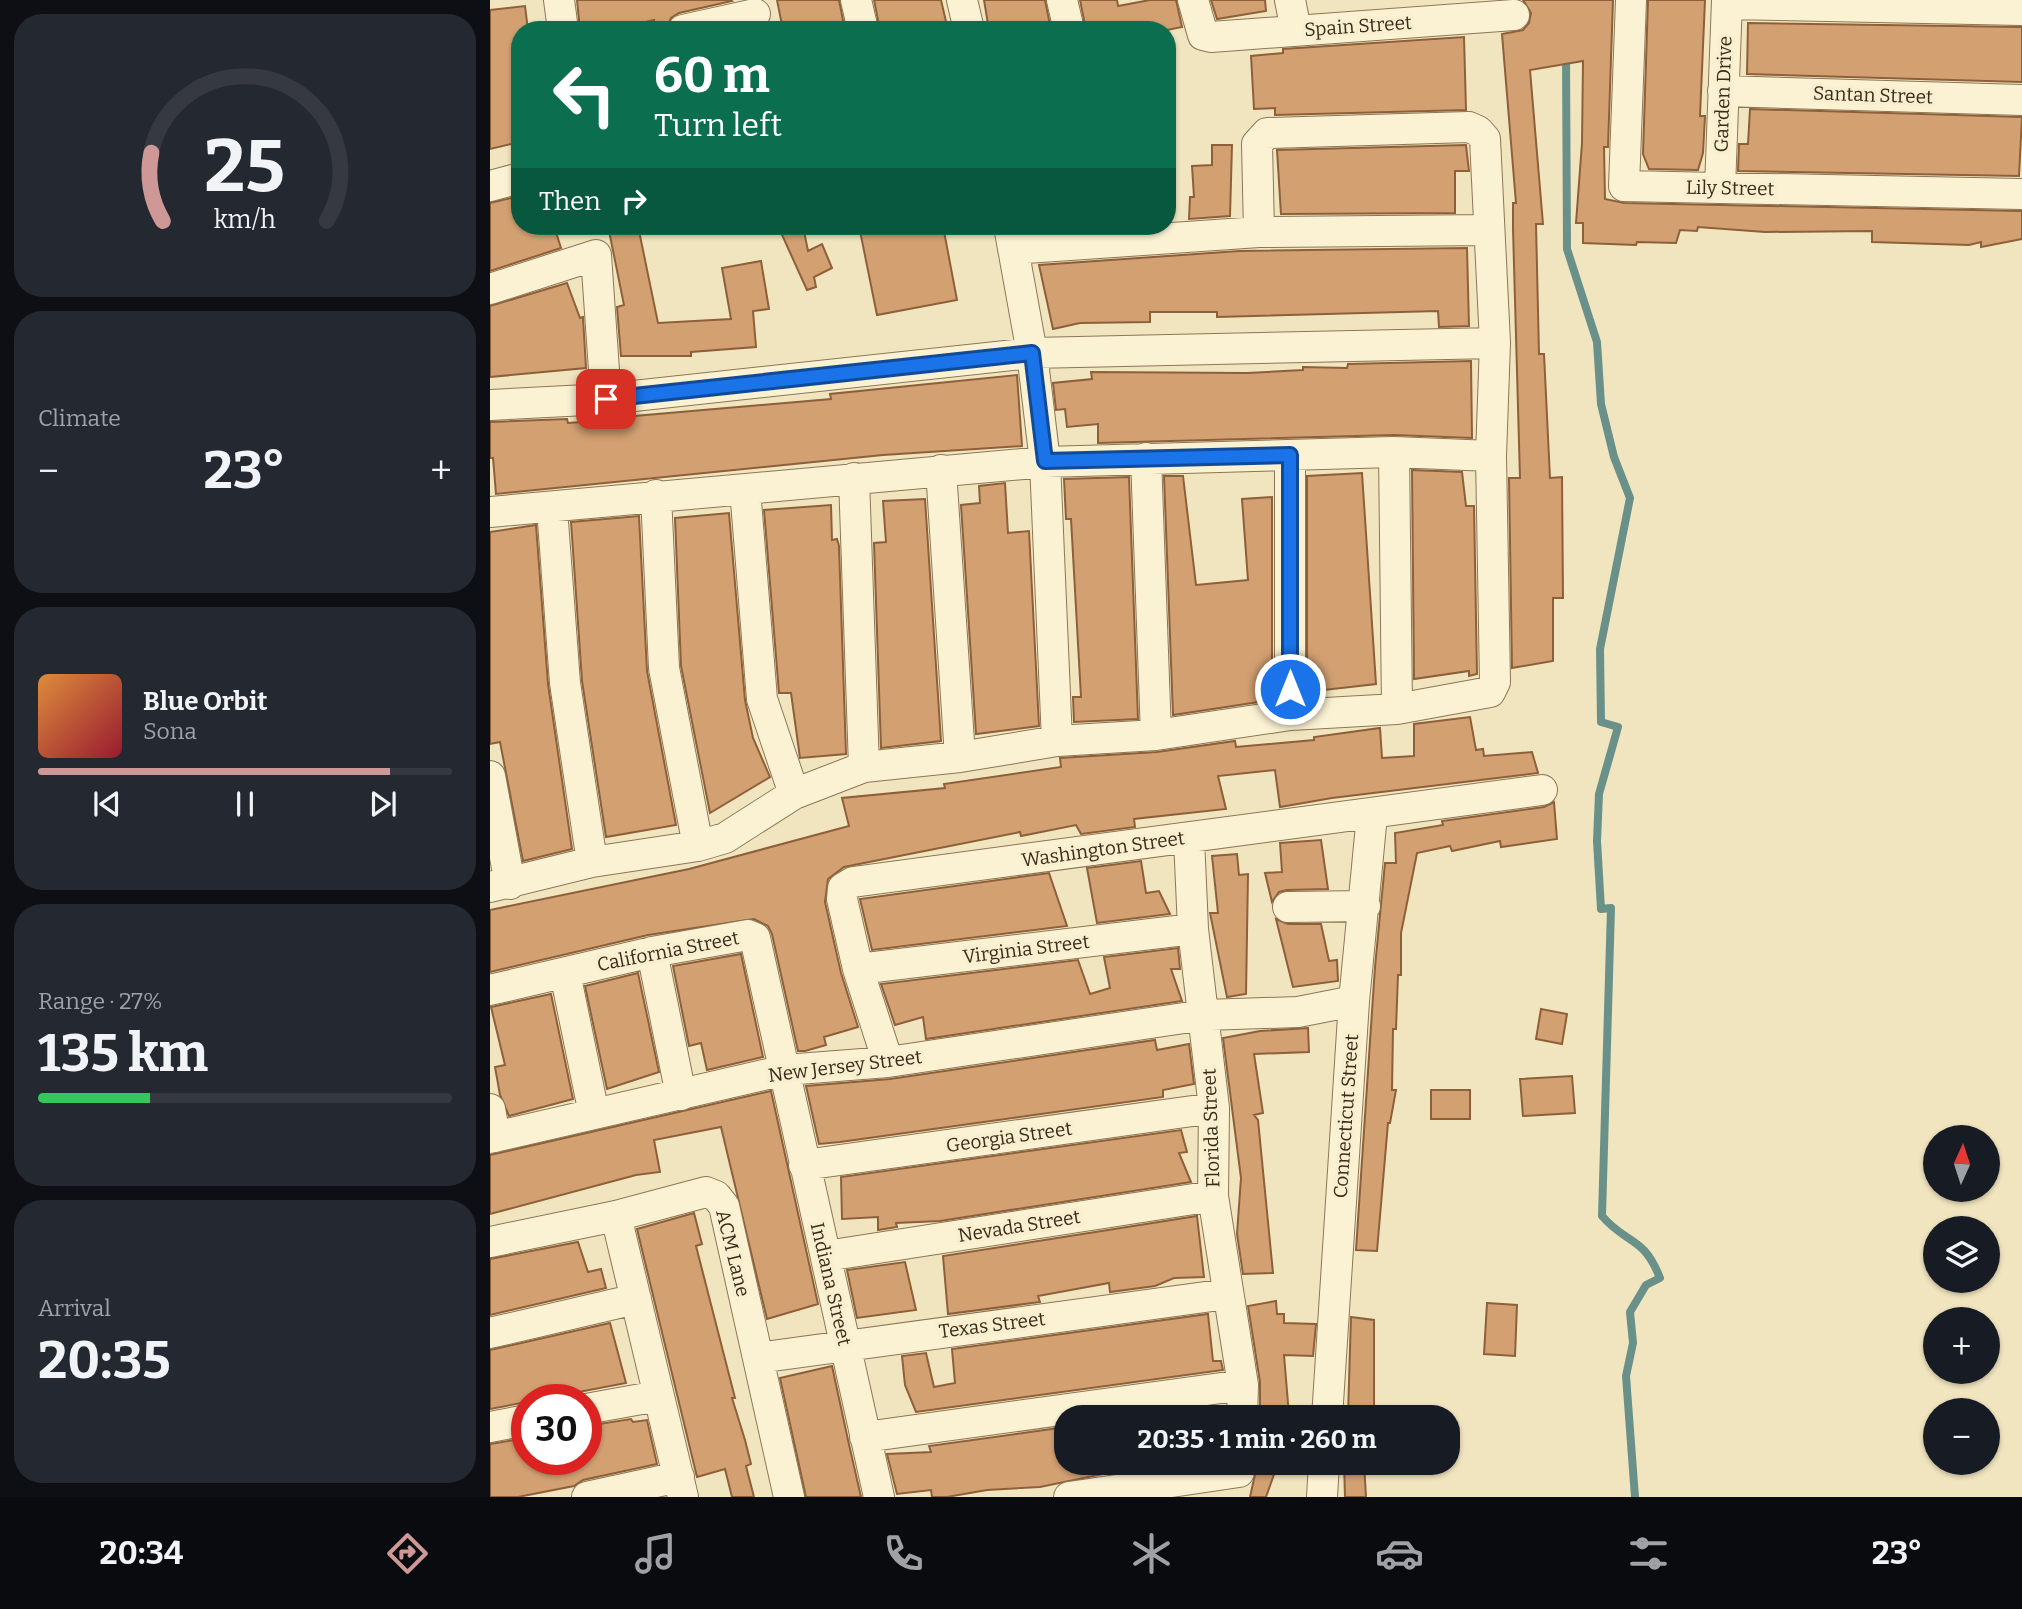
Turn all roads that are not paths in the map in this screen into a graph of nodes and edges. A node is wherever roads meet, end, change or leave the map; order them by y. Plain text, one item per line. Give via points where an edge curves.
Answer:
1 (559, 0) edge
2 (856, 0) edge
3 (962, 0) edge
4 (1062, 0) edge
5 (1193, 0) edge
6 (1290, 0) edge
7 (1631, 0) edge
8 (1727, 2) edge
9 (1480, 9) edge
10 (2022, 10) edge
11 (1393, 12) edge
12 (755, 15) edge
13 (1514, 15) dead end
14 (562, 21) edge
15 (726, 21) edge
16 (861, 21) edge
17 (967, 21) edge
18 (1067, 21) edge
19 (1296, 30) junction
20 (1724, 91) junction
21 (2022, 100) edge
22 (511, 180) edge
23 (490, 186) edge
24 (1720, 187) junction
25 (2022, 194) edge
26 (1489, 230) junction
27 (1259, 232) junction
28 (1176, 233) edge
29 (1062, 235) edge
30 (1011, 237) edge
31 (490, 289) edge
32 (1495, 343) junction
33 (1032, 353) junction
34 (606, 399) junction
35 (490, 405) edge
36 (1394, 452) junction
37 (1290, 455) junction
38 (1491, 456) junction
39 (1146, 458) junction
40 (1045, 461) junction
41 (942, 470) junction
42 (854, 478) junction
43 (745, 489) junction
44 (656, 495) junction
45 (552, 508) junction
46 (490, 512) edge
47 (1396, 709) junction
48 (1290, 715) junction
49 (1156, 735) junction
50 (1058, 741) junction
51 (960, 758) junction
52 (864, 767) junction
53 (490, 776) edge
54 (1542, 790) dead end
55 (794, 794) junction
56 (1372, 815) junction
57 (1189, 838) junction
58 (698, 846) junction
59 (592, 862) junction
60 (500, 886) edge
61 (1365, 906) junction
62 (1288, 907) dead end
63 (1193, 929) junction
64 (652, 952) junction
65 (859, 969) junction
66 (565, 973) junction
67 (490, 990) edge
68 (1354, 1001) junction
69 (1204, 1015) junction
70 (888, 1062) junction
71 (785, 1070) junction
72 (681, 1095) junction
73 (1214, 1108) junction
74 (594, 1114) junction
75 (492, 1128) edge
76 (804, 1165) junction
77 (1213, 1196) junction
78 (616, 1216) junction
79 (490, 1241) edge
80 (825, 1256) junction
81 (1227, 1294) junction
82 (636, 1299) junction
83 (490, 1332) edge
84 (845, 1344) junction
85 (758, 1358) junction
86 (1243, 1385) junction
87 (658, 1396) junction
88 (1242, 1405) edge
89 (1328, 1405) edge
90 (602, 1406) edge
91 (511, 1423) edge
92 (490, 1427) edge
93 (865, 1437) junction
94 (1323, 1475) edge
95 (1238, 1477) edge
96 (681, 1487) edge
97 (587, 1497) edge
98 (789, 1497) edge
99 (879, 1497) edge
100 (1069, 1497) edge
101 (1322, 1497) edge

1 - 14 street
2 - 16 street
3 - 17 street
4 - 18 street
5 - 19 street, Spain Street via 1203,35
6 - 19 street
7 - 24 street, Lily Street via 1624,186
8 - 10 street
8 - 20 street, Garden Drive
9 - 11 street, Spain Street
9 - 13 street, Spain Street
11 - 19 street, Spain Street
12 - 15 street
20 - 21 street, Santan Street
20 - 24 street, Garden Drive
22 - 23 street
24 - 25 street, Lily Street
26 - 27 street
26 - 27 street via 1485,139 1469,127 1267,133 1257,144
26 - 32 street
27 - 28 street
29 - 30 street
30 - 33 street
31 - 34 street via 596,256
32 - 33 street
32 - 38 street
33 - 34 street
33 - 40 street
34 - 35 street
36 - 37 street
36 - 38 street
36 - 47 street
37 - 39 street
37 - 48 street
38 - 47 street via 1494,688
39 - 40 street
39 - 49 street
40 - 41 street
40 - 50 street
41 - 42 street
41 - 51 street
42 - 43 street
42 - 52 street
43 - 44 street
43 - 55 street via 762,699
44 - 45 street
44 - 58 street via 664,668
45 - 46 street
45 - 59 street via 565,682
47 - 48 street
48 - 49 street
49 - 50 street
50 - 51 street
51 - 52 street
52 - 55 street
53 - 60 street
54 - 56 street, Washington Street
55 - 58 street via 725,838
56 - 57 street, Washington Street
56 - 61 street, Connecticut Street
57 - 63 street, Florida Street
57 - 65 street, Washington Street via 853,882 844,888 842,899
58 - 59 street
59 - 60 street
61 - 62 street
61 - 68 street, Connecticut Street
63 - 65 street, Virginia Street
63 - 69 street, Florida Street
64 - 66 street, California Street
64 - 71 street, California Street via 748,935 755,938
64 - 72 street
65 - 70 street, Washington Street
66 - 67 street, California Street
66 - 74 street
68 - 69 street, New Jersey Street via 1298,1012
68 - 89 street, Connecticut Street
69 - 70 street, New Jersey Street
69 - 73 street, Florida Street
70 - 71 street, New Jersey Street
71 - 72 street, New Jersey Street
71 - 76 street, Indiana Street
72 - 74 street, New Jersey Street
73 - 76 street, Georgia Street
73 - 77 street, Florida Street
74 - 75 street, New Jersey Street
76 - 80 street, Indiana Street
77 - 80 street, Nevada Street
77 - 81 street, Florida Street
78 - 79 street, ACM Lane
78 - 82 street
78 - 85 street, ACM Lane via 706,1192 716,1196 724,1206
80 - 84 street, Indiana Street
81 - 84 street, Texas Street
81 - 86 street, Florida Street
82 - 83 street
82 - 87 street
84 - 85 street, Texas Street
84 - 93 street, Indiana Street
85 - 98 street, ACM Lane
86 - 88 street, Florida Street
86 - 93 street
87 - 90 street
87 - 96 street
91 - 92 street
93 - 99 street, Indiana Street
94 - 101 street
95 - 100 street
96 - 97 street

